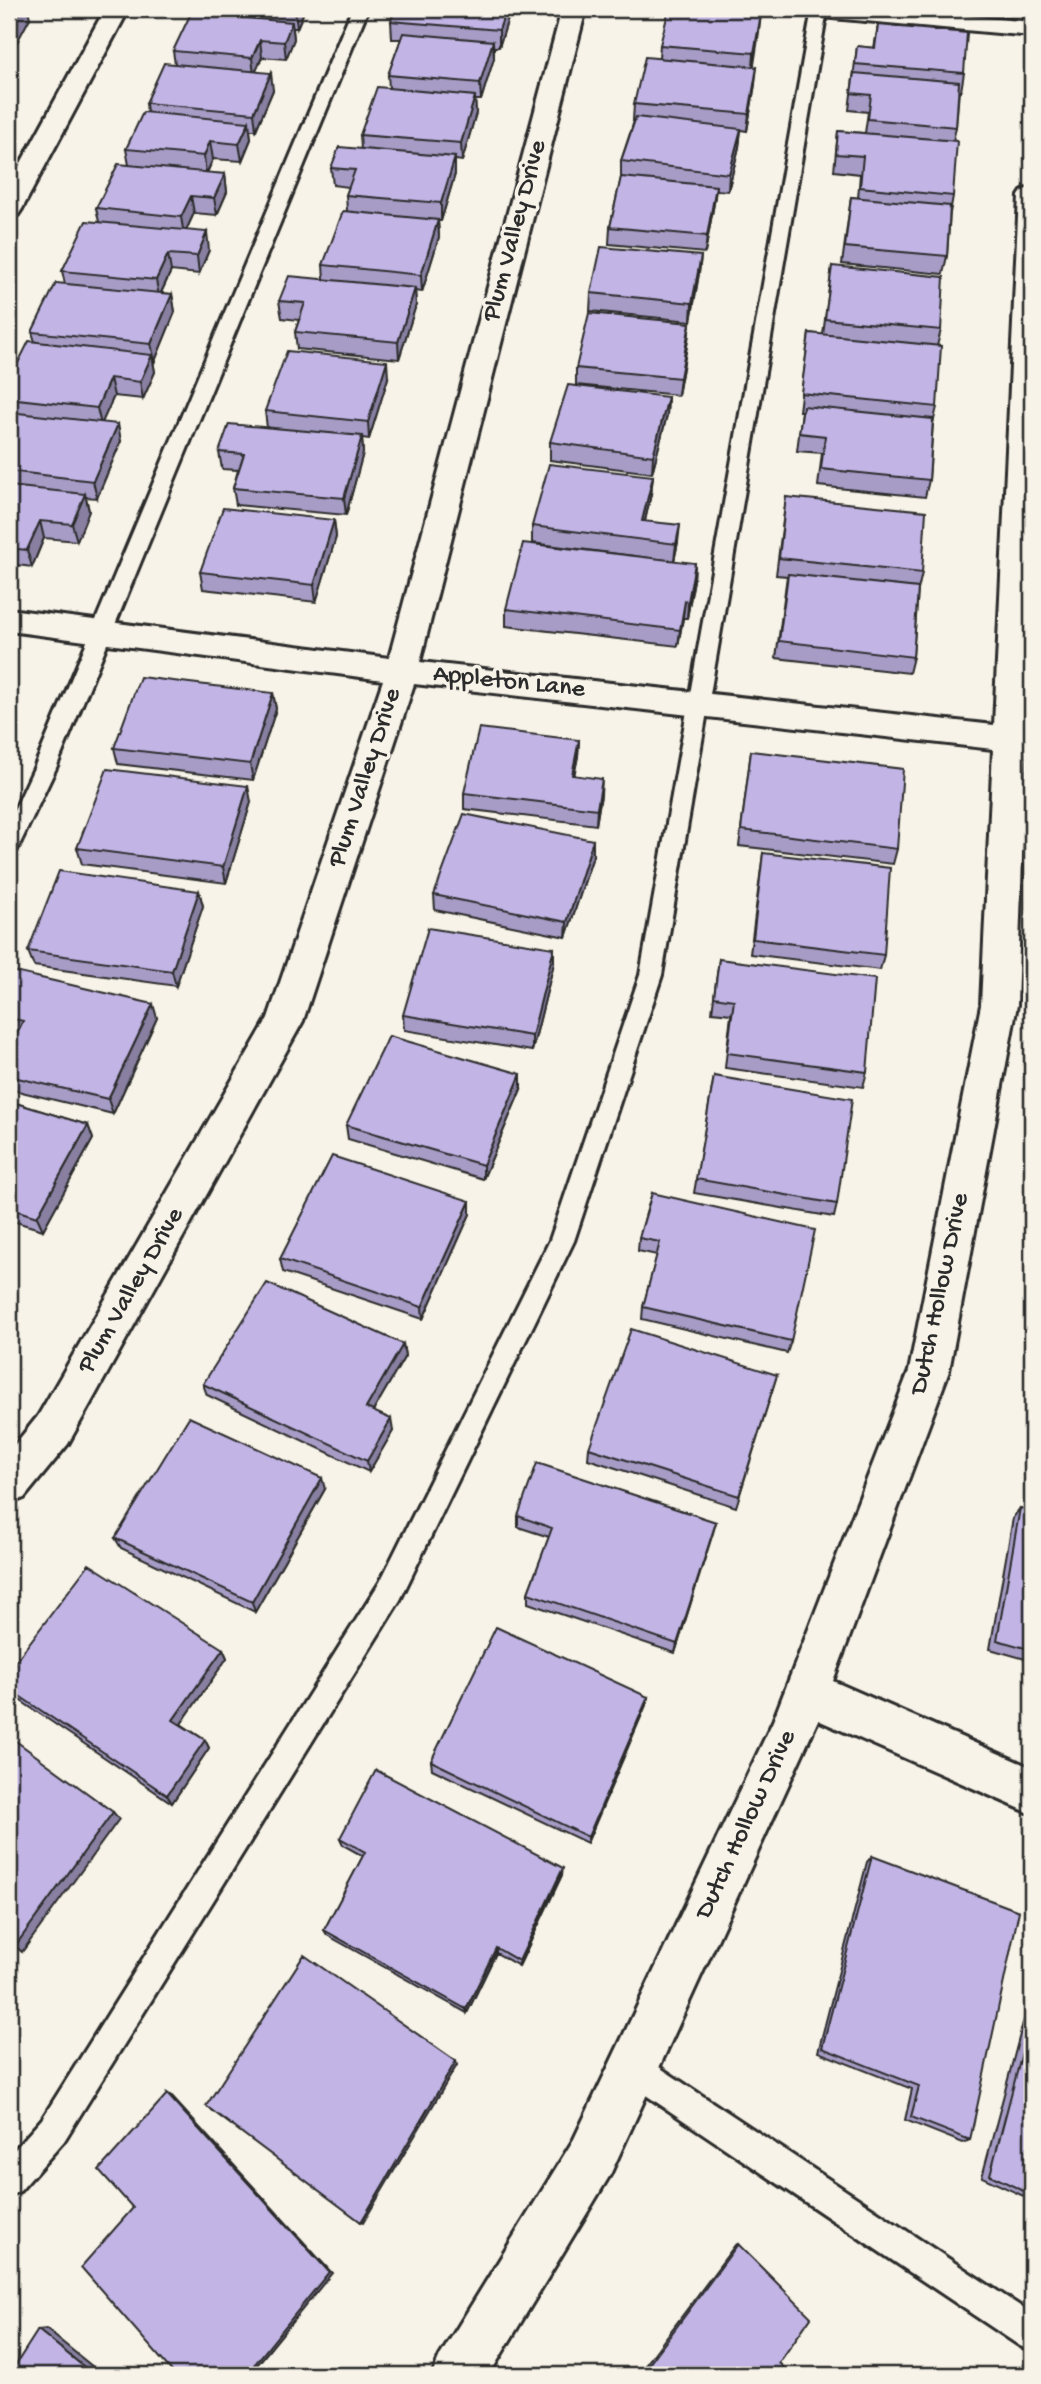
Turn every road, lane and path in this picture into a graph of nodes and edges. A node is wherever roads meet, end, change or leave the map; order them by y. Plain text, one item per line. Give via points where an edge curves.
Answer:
1 (117, 9) edge
2 (360, 9) edge
3 (574, 9) edge
4 (810, 9) edge
5 (819, 10) edge
6 (1032, 29) edge
7 (1032, 197) edge
8 (9, 209) edge
9 (9, 620) edge
10 (101, 632) junction
11 (402, 671) junction
12 (700, 704) junction
13 (1010, 738) junction
14 (9, 844) edge
15 (9, 1484) edge
16 (808, 1693) junction
17 (1032, 1791) edge
18 (633, 2068) junction
19 (9, 2180) edge
20 (1032, 2334) edge
21 (459, 2375) edge

1 - 8 street
2 - 10 lane
3 - 11 street, Plum Valley Drive
4 - 5 street
5 - 6 street
5 - 12 lane
7 - 13 street, Dutch Hollow Drive
9 - 10 street, Appleton Lane
10 - 11 street, Appleton Lane
10 - 14 lane
11 - 12 street, Appleton Lane
11 - 15 street, Plum Valley Drive via 285,1021 53,1430
12 - 13 street, Appleton Lane
12 - 19 lane via 651,975 562,1241 390,1591 53,2130
13 - 16 street, Dutch Hollow Drive via 999,1005 929,1371
16 - 17 street
16 - 18 street, Dutch Hollow Drive
18 - 20 lane
18 - 21 street, Dutch Hollow Drive via 592,2157

